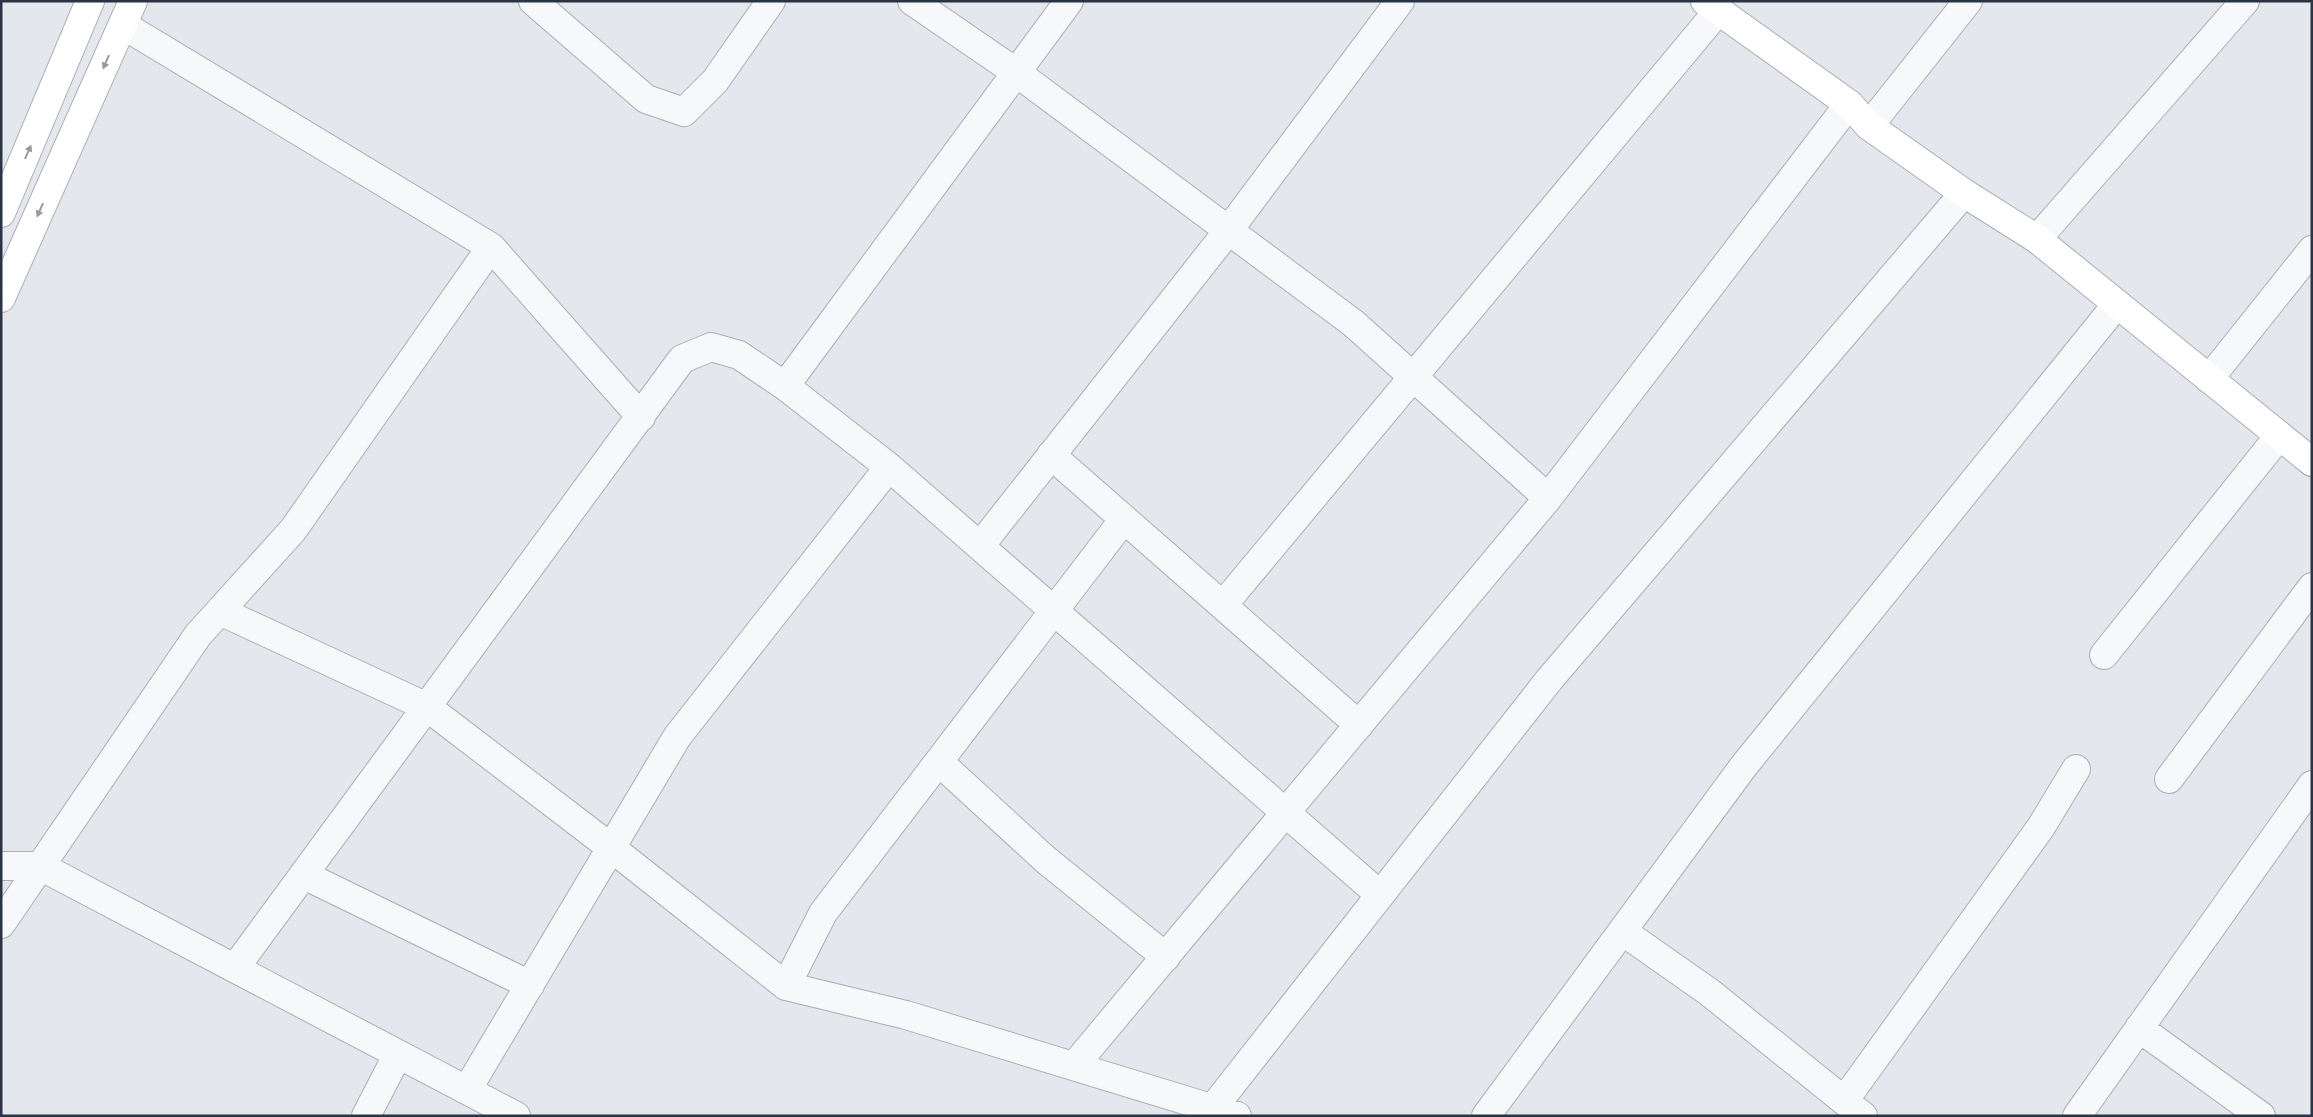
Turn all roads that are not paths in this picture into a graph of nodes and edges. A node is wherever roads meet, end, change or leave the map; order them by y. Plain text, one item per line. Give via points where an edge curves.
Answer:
1 (533, 1) edge
2 (771, 1) edge
3 (912, 1) edge
4 (1069, 1) edge
5 (1400, 1) edge
6 (1968, 1) edge
7 (2245, 1) edge
8 (87, 2) edge
9 (1712, 6) edge
10 (128, 13) edge
11 (1017, 73) junction
12 (1849, 104) junction
13 (1869, 126) junction
14 (1964, 193) junction
15 (1, 212) edge
16 (1228, 231) junction
17 (2037, 239) junction
18 (491, 247) junction
19 (2312, 250) edge
20 (1, 298) edge
21 (2117, 304) junction
22 (1413, 378) junction
23 (2209, 380) junction
24 (785, 386) junction
25 (641, 417) junction
26 (2279, 436) junction
27 (1051, 455) junction
28 (2312, 462) edge
29 (889, 467) junction
30 (1548, 498) junction
31 (1124, 519) junction
32 (980, 546) junction
33 (2312, 587) edge
34 (1223, 605) junction
35 (220, 611) junction
36 (1055, 612) junction
37 (2104, 655) dead end
38 (427, 708) junction
39 (1359, 725) junction
40 (939, 762) junction
41 (2076, 769) dead end
42 (2169, 779) dead end
43 (2312, 785) edge
44 (1286, 814) junction
45 (611, 849) junction
46 (1, 866) edge
47 (40, 866) junction
48 (304, 874) junction
49 (1380, 895) junction
50 (1, 924) edge
51 (1622, 931) junction
52 (1166, 957) junction
53 (235, 968) junction
54 (530, 985) junction
55 (786, 986) junction
56 (2139, 1028) junction
57 (398, 1054) junction
58 (1074, 1066) junction
59 (467, 1090) junction
60 (1854, 1108) edge
61 (1225, 1112) edge
62 (366, 1116) edge
63 (516, 1116) edge
64 (1486, 1116) edge
65 (2077, 1116) edge
66 (2261, 1116) edge

1 - 2 street via 646,100 684,112 715,82
3 - 11 street
4 - 11 street
5 - 16 street
6 - 13 street
7 - 17 street
15 -> 8 street
9 - 12 street
9 - 22 street
10 - 18 street
10 -> 20 street
11 - 16 street
11 - 24 street
12 - 13 street
12 - 30 street
13 - 14 street
14 - 17 street
14 - 49 street via 1548,680
16 - 22 street via 1352,323
16 - 27 street
17 - 21 street
18 - 25 street
18 - 35 street via 293,530
19 - 23 street
21 - 23 street
21 - 51 street via 1743,766
22 - 30 street
22 - 34 street
23 - 26 street
24 - 25 street via 739,355 712,347 682,359
24 - 29 street
25 - 38 street
26 - 28 street
26 - 37 street
27 - 31 street
27 - 32 street
29 - 32 street
29 - 45 street via 677,737
30 - 39 street
31 - 34 street
31 - 36 street
32 - 36 street
33 - 42 street
34 - 39 street
35 - 38 street
35 - 47 street via 198,635
36 - 40 street
36 - 44 street
38 - 45 street
38 - 48 street
39 - 44 street
40 - 52 street via 1046,860
40 - 55 street via 823,913
41 - 60 street
43 - 56 street
44 - 49 street
44 - 52 street
45 - 54 street
45 - 55 street
46 - 47 street
47 - 50 street
47 - 53 street
48 - 53 street
48 - 54 street
49 - 61 street
51 - 60 street via 1709,992
51 - 64 street
52 - 58 street
53 - 57 street
54 - 59 street
55 - 58 street via 906,1015
56 - 65 street
56 - 66 street
57 - 59 street
57 - 62 street
58 - 61 street
59 - 63 street

